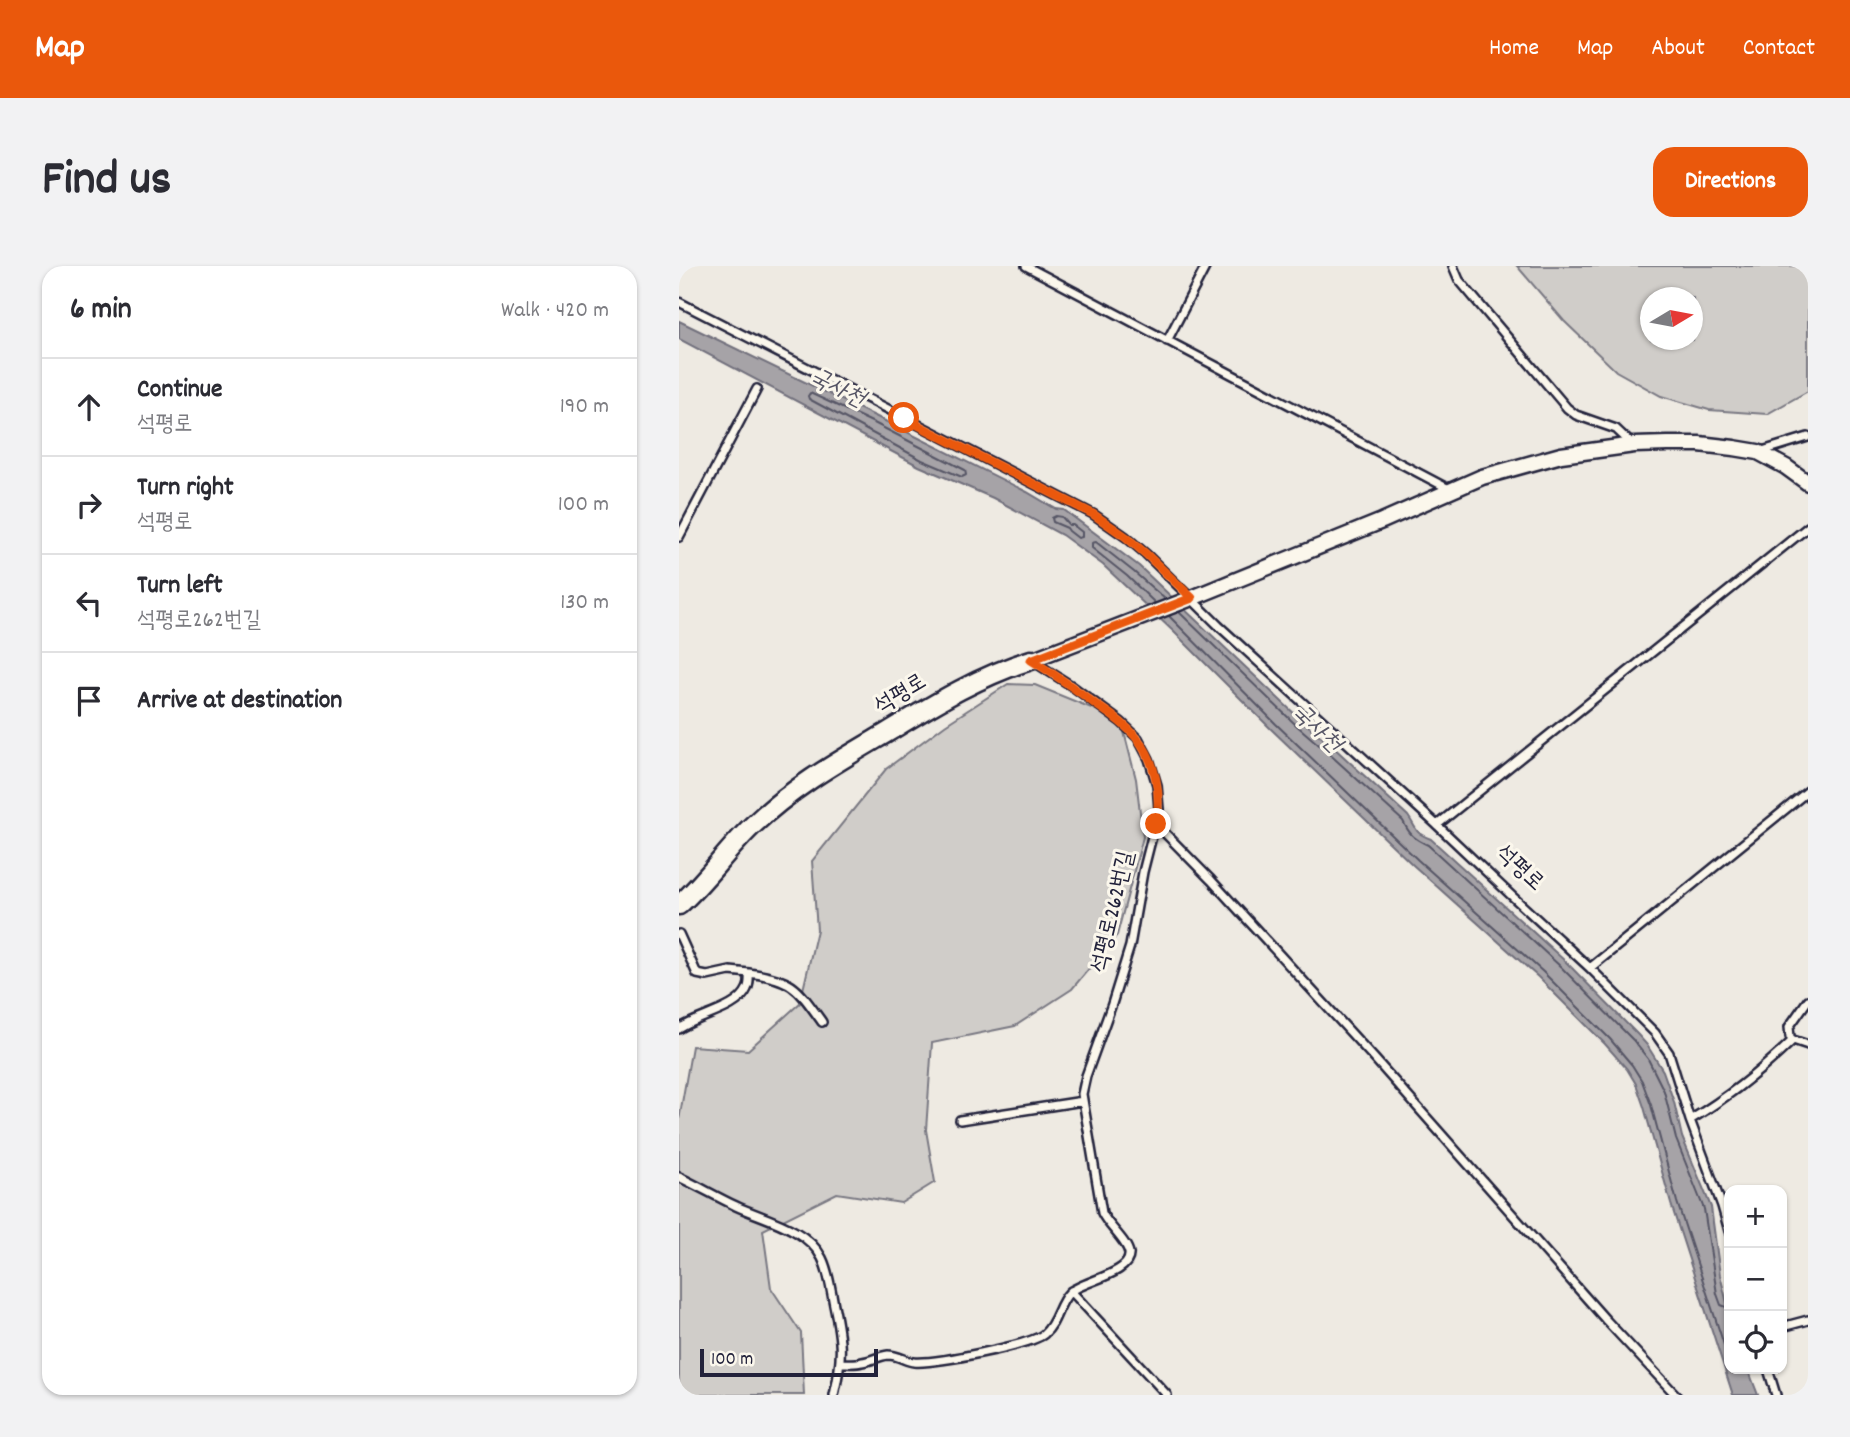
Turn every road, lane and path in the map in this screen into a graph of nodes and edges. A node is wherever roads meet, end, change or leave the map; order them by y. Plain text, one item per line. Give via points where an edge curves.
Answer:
1 (1026, 266) edge
2 (1206, 266) edge
3 (1453, 266) edge
4 (679, 302) edge
5 (1167, 341) junction
6 (757, 389) dead end
7 (1808, 437) edge
8 (1634, 445) junction
9 (1758, 452) junction
10 (1808, 483) edge
11 (1451, 490) junction
12 (1808, 527) edge
13 (679, 537) edge
14 (1188, 599) junction
15 (1031, 660) junction
16 (1808, 791) edge
17 (1156, 824) junction
18 (1437, 825) junction
19 (679, 905) edge
20 (679, 934) edge
21 (1590, 968) junction
22 (749, 972) junction
23 (1808, 1000) edge
24 (822, 1022) dead end
25 (679, 1028) edge
26 (1793, 1040) junction
27 (1808, 1045) edge
28 (1083, 1101) junction
29 (960, 1120) dead end
30 (1690, 1120) junction
31 (679, 1177) edge
32 (1724, 1213) edge
33 (1071, 1291) junction
34 (1808, 1320) edge
35 (1787, 1326) edge
36 (841, 1363) junction
37 (1770, 1374) edge
38 (834, 1395) edge
39 (1167, 1395) edge
40 (1676, 1395) edge
41 (1776, 1395) edge

1 - 5 lane
2 - 5 lane
3 - 8 lane via 1459,280 1557,398 1576,415 1616,429
4 - 14 lane, 석평로 via 1093,514 1146,554
5 - 11 lane
6 - 13 lane
7 - 9 lane
8 - 9 street, 석평로 via 1699,444
8 - 11 street, 석평로 via 1561,455
9 - 10 street, 석평로
11 - 14 street, 석평로
12 - 18 lane
14 - 15 street, 석평로
14 - 18 lane, 석평로
15 - 17 lane, 석평로262번길 via 1138,738 1157,785
15 - 19 street, 석평로 via 940,700 818,773 752,827
16 - 21 lane
17 - 28 lane, 석평로262번길 via 1129,946 1086,1076
17 - 40 lane via 1374,1058
18 - 21 lane, 석평로
20 - 22 lane via 697,974
21 - 30 lane, 석평로 via 1663,1043
22 - 24 lane via 785,981
22 - 25 lane via 749,987 742,997
23 - 26 lane via 1789,1027
26 - 27 lane
26 - 30 lane
28 - 29 lane
28 - 33 lane, 석평로262번길 via 1102,1213 1129,1254 1121,1268
30 - 32 lane, 석평로
31 - 36 lane via 783,1225 811,1245 829,1282
33 - 36 lane via 1049,1329 1032,1340 924,1361 884,1355
33 - 39 lane
34 - 35 lane
36 - 38 lane
37 - 41 lane

